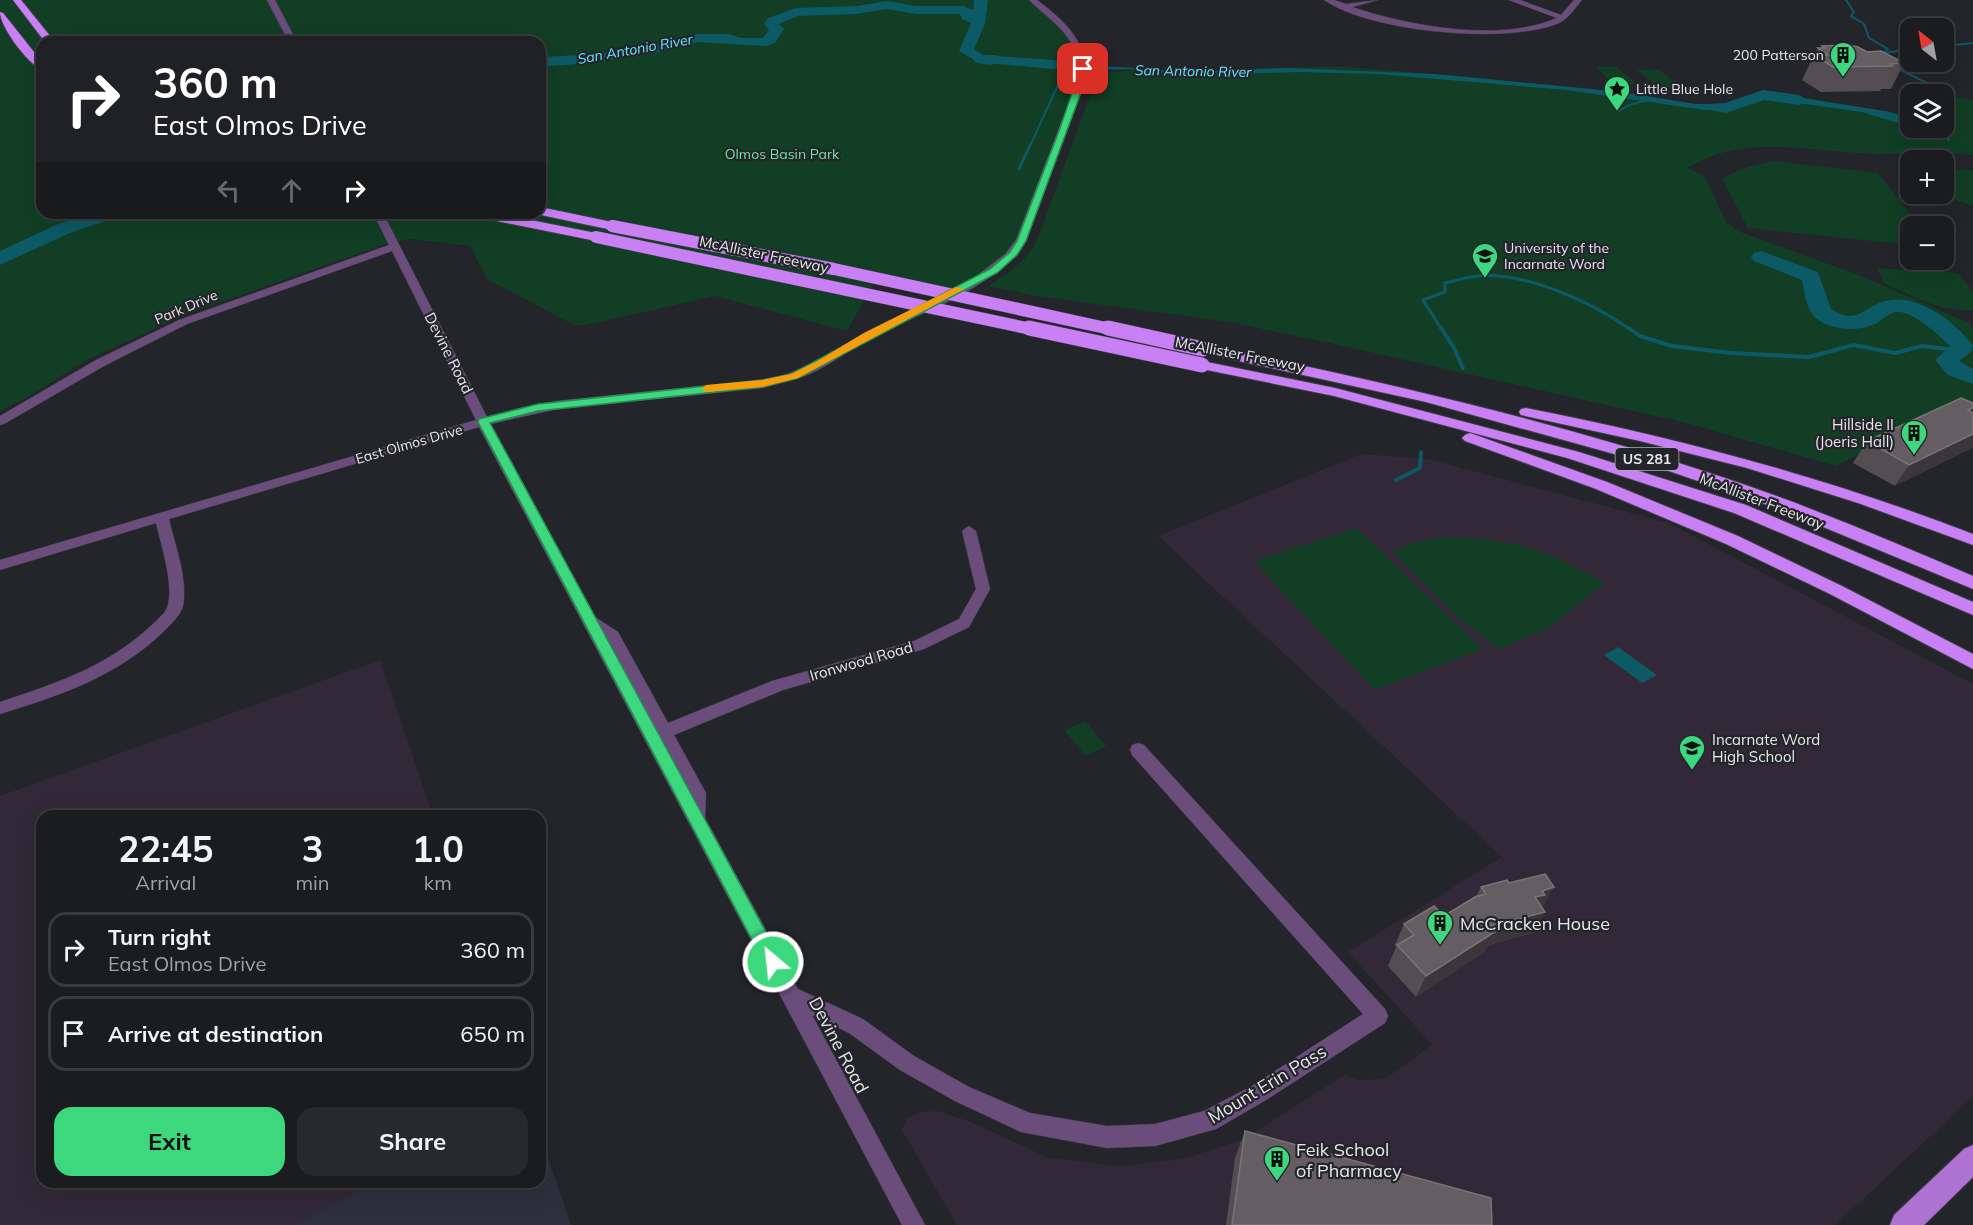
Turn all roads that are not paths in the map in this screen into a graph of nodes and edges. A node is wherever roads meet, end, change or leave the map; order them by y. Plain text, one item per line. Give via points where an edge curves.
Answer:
1 (17, 0) edge
2 (271, 0) edge
3 (1033, 0) edge
4 (1328, 0) edge
5 (1374, 0) edge
6 (1513, 0) edge
7 (1578, 0) edge
8 (1344, 7) junction
9 (0, 15) edge
10 (1563, 18) junction
11 (45, 36) edge
12 (290, 36) edge
13 (36, 62) edge
14 (546, 211) edge
15 (381, 219) edge
16 (506, 219) edge
17 (394, 246) junction
18 (1310, 370) junction
19 (1335, 392) junction
20 (0, 421) edge
21 (483, 422) junction
22 (162, 517) junction
23 (969, 531) dead end
24 (1973, 540) edge
25 (0, 565) edge
26 (1973, 583) edge
27 (1973, 609) edge
28 (589, 619) junction
29 (1973, 662) edge
30 (0, 708) edge
31 (664, 732) junction
32 (1138, 750) dead end
33 (697, 820) junction
34 (790, 995) junction
35 (1973, 1158) edge
36 (914, 1225) edge
37 (1904, 1225) edge

1 - 11 highway
2 - 12 street
3 - 21 street, East Olmos Drive via 1066,28 1077,46 1082,79 1021,241 1014,253 993,271 794,376 762,384 538,408
4 - 8 street
5 - 8 street
6 - 10 street
7 - 10 street
8 - 10 street via 1383,19 1469,33 1517,31
9 - 13 highway
14 - 18 highway, McAllister Freeway / US 281, bridge
15 - 17 street, Devine Road
16 - 19 highway, McAllister Freeway / US 281, bridge
17 - 20 street, Park Drive via 183,322 100,363
17 - 21 street, Devine Road
18 - 24 highway via 1598,426 1677,446 1817,486
18 - 26 highway, McAllister Freeway / US 281 via 1427,396 1623,450 1792,508
19 - 27 highway, McAllister Freeway / US 281 via 1573,455 1740,509
19 - 29 highway via 1561,471 1709,531 1814,579
21 - 22 street, East Olmos Drive
21 - 28 street, Devine Road
22 - 25 street, East Olmos Drive
22 - 30 street via 177,594 174,611 133,652 113,664 59,689
23 - 31 street, Ironwood Road via 983,589 964,623 919,645 778,685
28 - 31 street, Devine Road via 613,636
28 - 33 street, Devine Road
31 - 33 street, Devine Road via 697,793
32 - 34 street, Mount Erin Pass via 1378,1016 1208,1122 1155,1135 1107,1137 1029,1124 953,1089 907,1063 856,1026
33 - 34 street, Devine Road
34 - 36 street, Devine Road
35 - 37 main road

